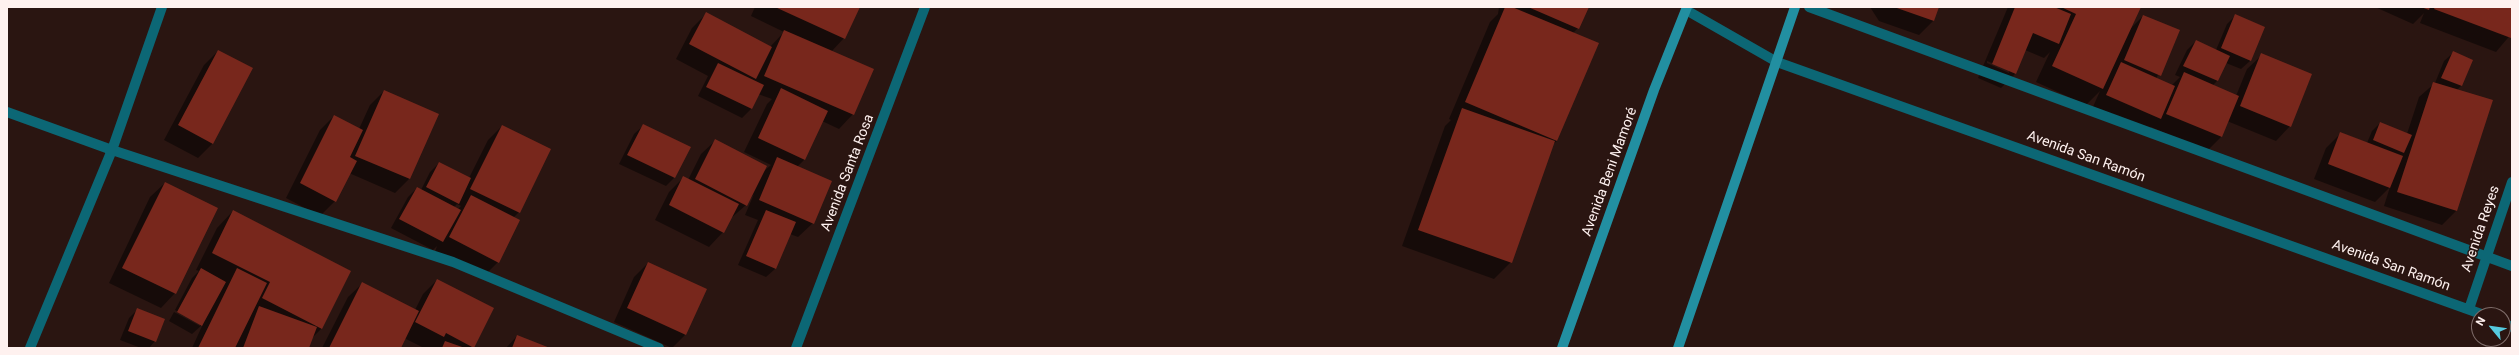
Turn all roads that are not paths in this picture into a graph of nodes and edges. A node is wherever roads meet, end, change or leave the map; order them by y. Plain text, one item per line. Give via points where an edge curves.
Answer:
1 (162, 7) edge
2 (925, 7) edge
3 (1795, 7) edge
4 (1809, 7) edge
5 (1686, 9) edge
6 (1777, 62) junction
7 (7, 112) edge
8 (112, 150) junction
9 (2512, 182) edge
10 (2486, 258) junction
11 (2512, 266) edge
12 (2469, 309) joint
13 (30, 348) edge
14 (659, 348) edge
15 (796, 348) edge
16 (1562, 348) edge
17 (1678, 348) edge

1 - 8 street
2 - 15 street, Avenida Santa Rosa
3 - 6 street
4 - 10 street
5 - 6 street, Avenida San Ramón
5 - 16 street, Avenida Beni Mamoré via 1654,90
6 - 12 street, Avenida San Ramón
6 - 17 street
7 - 8 street
8 - 13 street
8 - 14 street via 453,262
9 - 10 street, Avenida Reyes
10 - 11 street
10 - 12 street, Avenida Reyes

